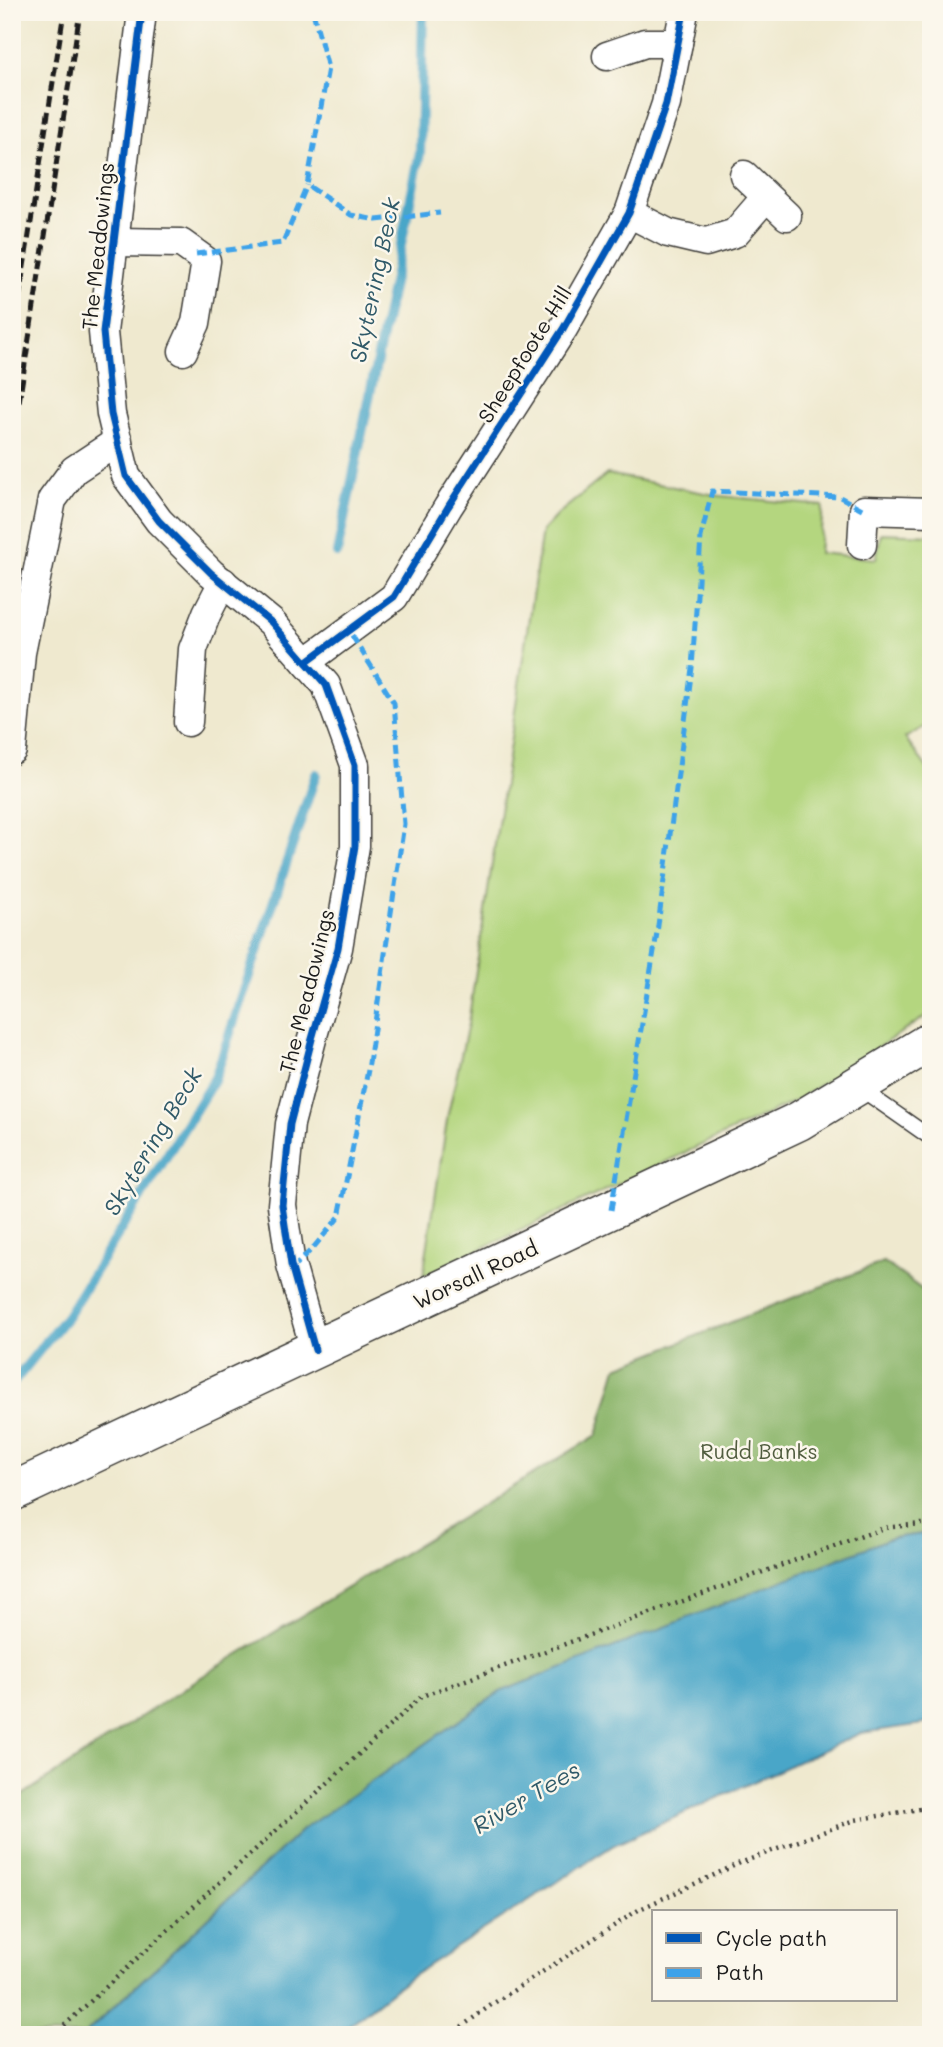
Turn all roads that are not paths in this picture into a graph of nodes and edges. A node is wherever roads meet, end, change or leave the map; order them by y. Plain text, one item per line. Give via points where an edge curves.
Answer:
1 (142, 12) edge
2 (684, 12) edge
3 (678, 43) junction
4 (607, 55) dead end
5 (744, 175) dead end
6 (766, 197) junction
7 (629, 213) junction
8 (787, 216) dead end
9 (115, 242) junction
10 (183, 351) dead end
11 (118, 441) junction
12 (931, 512) edge
13 (862, 545) dead end
14 (223, 582) junction
15 (306, 662) junction
16 (188, 722) dead end
17 (12, 750) edge
18 (931, 1041) edge
19 (857, 1086) junction
20 (931, 1138) edge
21 (315, 1350) junction
22 (12, 1492) edge

1 - 9 street, The Meadowings
2 - 3 street, Sheepfoote Hill
3 - 4 street via 645,43
3 - 7 street, Sheepfoote Hill via 666,104
5 - 6 street
6 - 7 street via 735,233 706,242 668,233
6 - 8 street
7 - 15 street, Sheepfoote Hill via 563,329 394,597
9 - 10 street, The Meadowings via 180,243 206,261 196,323
9 - 11 street, The Meadowings via 103,332
11 - 14 street, The Meadowings via 126,476 159,521
11 - 17 street via 74,470 52,500 21,653
12 - 13 street via 864,510
14 - 15 street, The Meadowings via 271,622
14 - 16 street via 193,649
15 - 21 street, The Meadowings via 326,685 355,765 353,859 338,947 290,1125 282,1205 291,1265
18 - 19 main road, Worsall Road
19 - 20 lane
19 - 21 main road, Worsall Road via 799,1121
21 - 22 main road, Worsall Road

